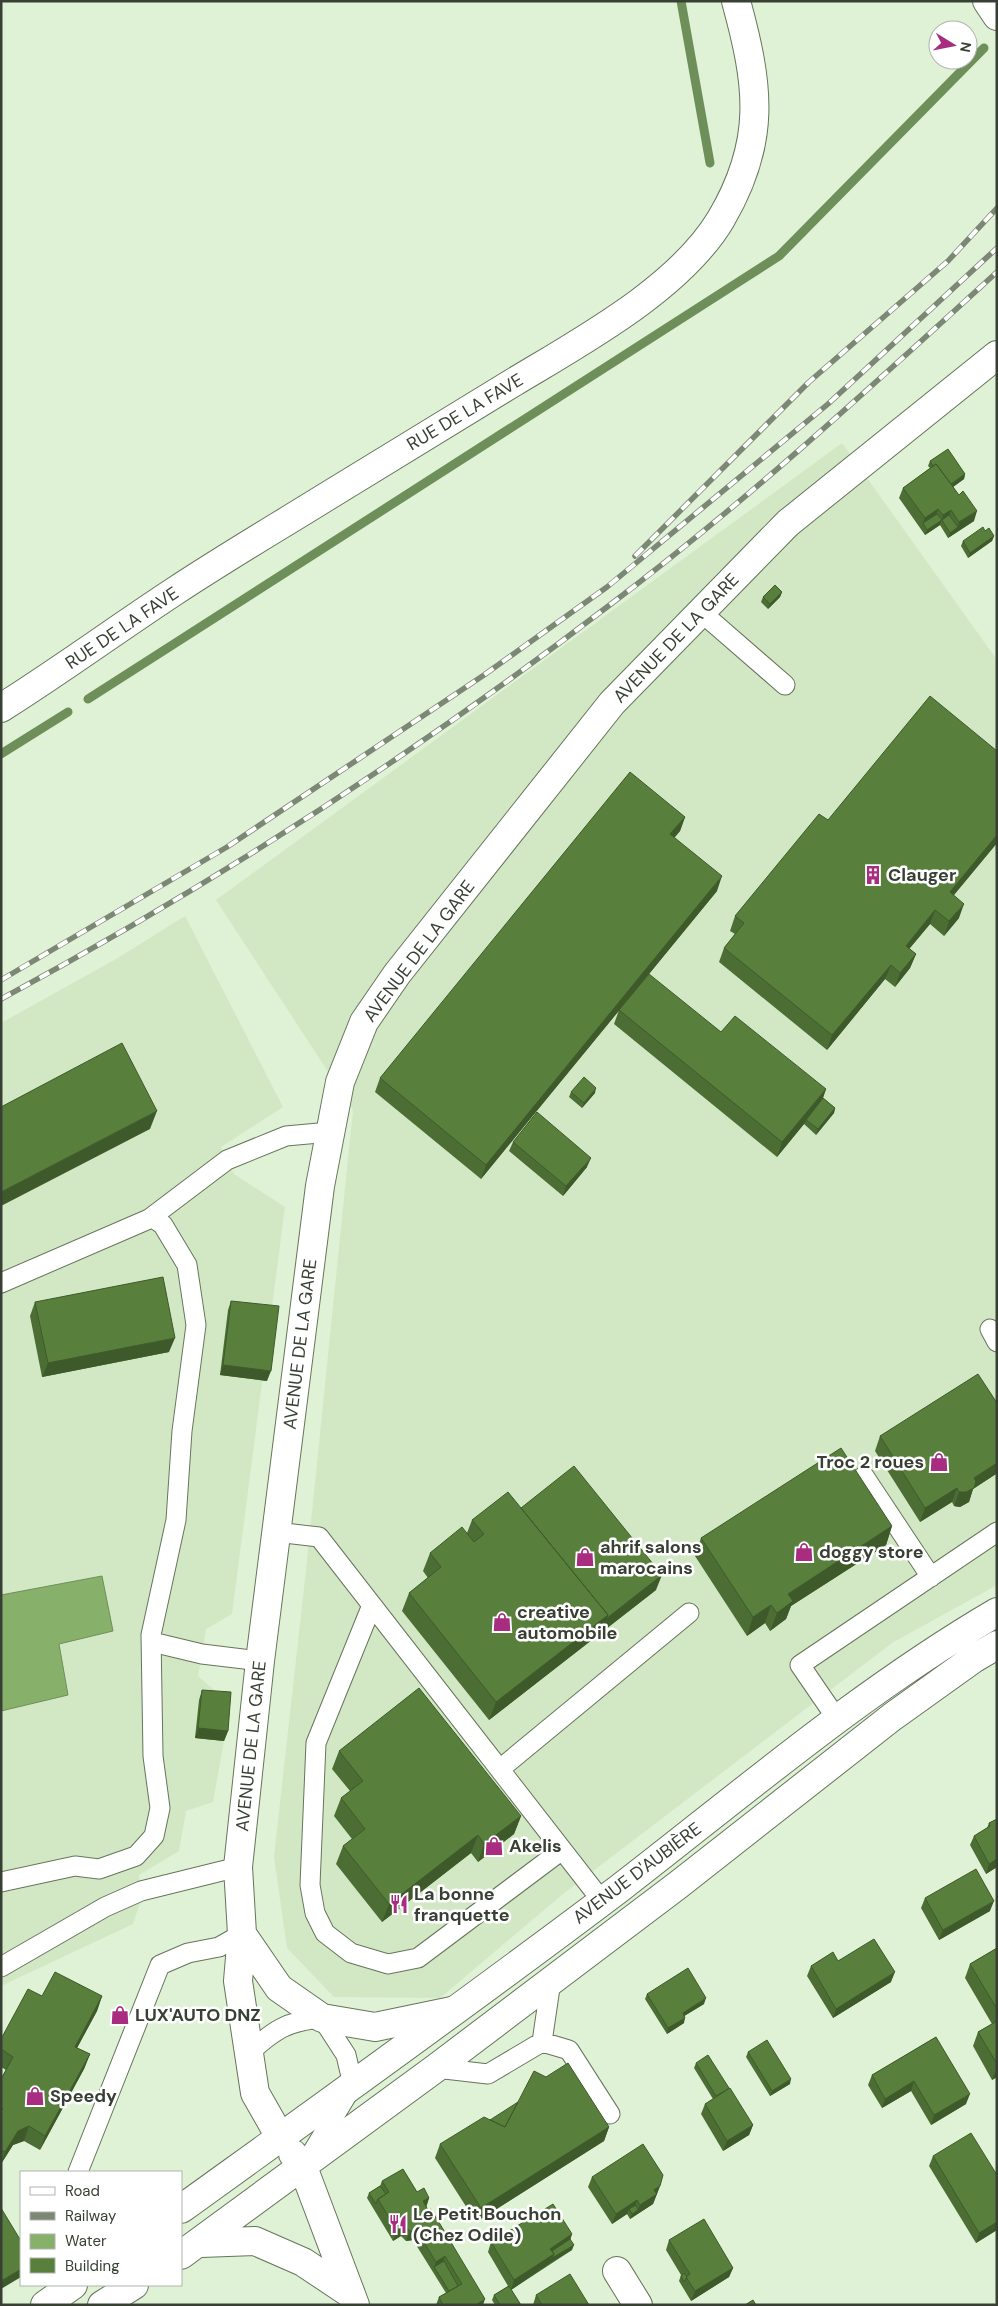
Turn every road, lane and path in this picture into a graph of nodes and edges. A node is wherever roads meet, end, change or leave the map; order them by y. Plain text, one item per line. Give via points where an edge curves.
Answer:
1 (736, 1) edge
2 (988, 1) edge
3 (997, 16) edge
4 (997, 355) edge
5 (701, 612) junction
6 (785, 685) dead end
7 (1, 708) edge
8 (330, 1132) junction
9 (152, 1217) junction
10 (1, 1283) edge
11 (864, 1476) dead end
12 (276, 1532) junction
13 (997, 1532) edge
14 (931, 1577) junction
15 (372, 1605) junction
16 (997, 1612) edge
17 (690, 1613) dead end
18 (152, 1642) junction
19 (997, 1645) edge
20 (260, 1661) junction
21 (837, 1719) junction
22 (500, 1769) junction
23 (562, 1850) junction
24 (238, 1867) junction
25 (1, 1882) edge
26 (602, 1901) junction
27 (242, 1934) junction
28 (1, 1967) edge
29 (551, 1981) junction
30 (452, 2011) junction
31 (322, 2018) junction
32 (542, 2042) junction
33 (249, 2053) junction
34 (436, 2068) junction
35 (353, 2085) junction
36 (610, 2114) dead end
37 (280, 2137) junction
38 (303, 2167) junction
39 (78, 2171) edge
40 (182, 2208) edge
41 (191, 2249) edge
42 (617, 2271) dead end
43 (72, 2286) edge
44 (132, 2286) edge
45 (353, 2300) edge
46 (45, 2305) edge
47 (102, 2305) edge
48 (638, 2305) edge

1 - 7 street, RUE DE LA FAVE via 755,92 754,133 742,180 720,221 697,250 667,279 590,336 176,590
2 - 3 street
4 - 5 street, AVENUE DE LA GARE via 788,523
5 - 6 lane
5 - 8 street, AVENUE DE LA GARE via 612,703 397,974 364,1022 340,1082
8 - 9 lane via 286,1136 227,1160
8 - 12 street, AVENUE DE LA GARE via 320,1186
9 - 10 lane
9 - 18 lane via 162,1225 187,1265 196,1325 182,1431 176,1520
11 - 14 lane
12 - 15 lane via 319,1537
12 - 20 street, AVENUE DE LA GARE
13 - 14 lane
14 - 21 lane via 800,1665
15 - 22 lane
15 - 23 lane via 316,1743 310,1884 314,1913 325,1933 351,1953 388,1964 418,1958
16 - 21 street, AVENUE D'AUBIÈRE via 961,1633
17 - 22 lane
18 - 20 lane via 202,1654
18 - 25 lane via 153,1756 160,1808 154,1836 136,1856 99,1869 75,1866
19 - 29 street, AVENUE D'AUBIÈRE via 892,1717
20 - 24 street, AVENUE DE LA GARE
21 - 26 street, AVENUE D'AUBIÈRE
22 - 23 lane
23 - 26 lane
24 - 27 street, AVENUE DE LA GARE
24 - 28 lane via 141,1891 104,1907
26 - 30 street, AVENUE D'AUBIÈRE
27 - 31 street via 279,1988
27 - 33 street, AVENUE DE LA GARE via 238,1981
27 - 39 lane via 219,1947 188,1953 160,1965
29 - 32 lane
29 - 34 street, AVENUE D'AUBIÈRE
30 - 31 street via 374,2027
30 - 35 street, AVENUE D'AUBIÈRE
31 - 33 lane via 300,2020 270,2033
31 - 35 lane via 346,2055
32 - 34 lane via 488,2074
32 - 36 lane via 569,2050
33 - 37 street, AVENUE DE LA GARE via 254,2092
34 - 38 street, AVENUE D'AUBIÈRE
35 - 37 street, AVENUE D'AUBIÈRE
35 - 38 lane
37 - 38 street, AVENUE DE LA GARE
37 - 40 street, AVENUE D'AUBIÈRE
38 - 41 street, AVENUE D'AUBIÈRE
38 - 45 street, AVENUE DE LA GARE
41 - 45 street via 255,2241 303,2262
42 - 48 street
43 - 46 street
44 - 47 street

